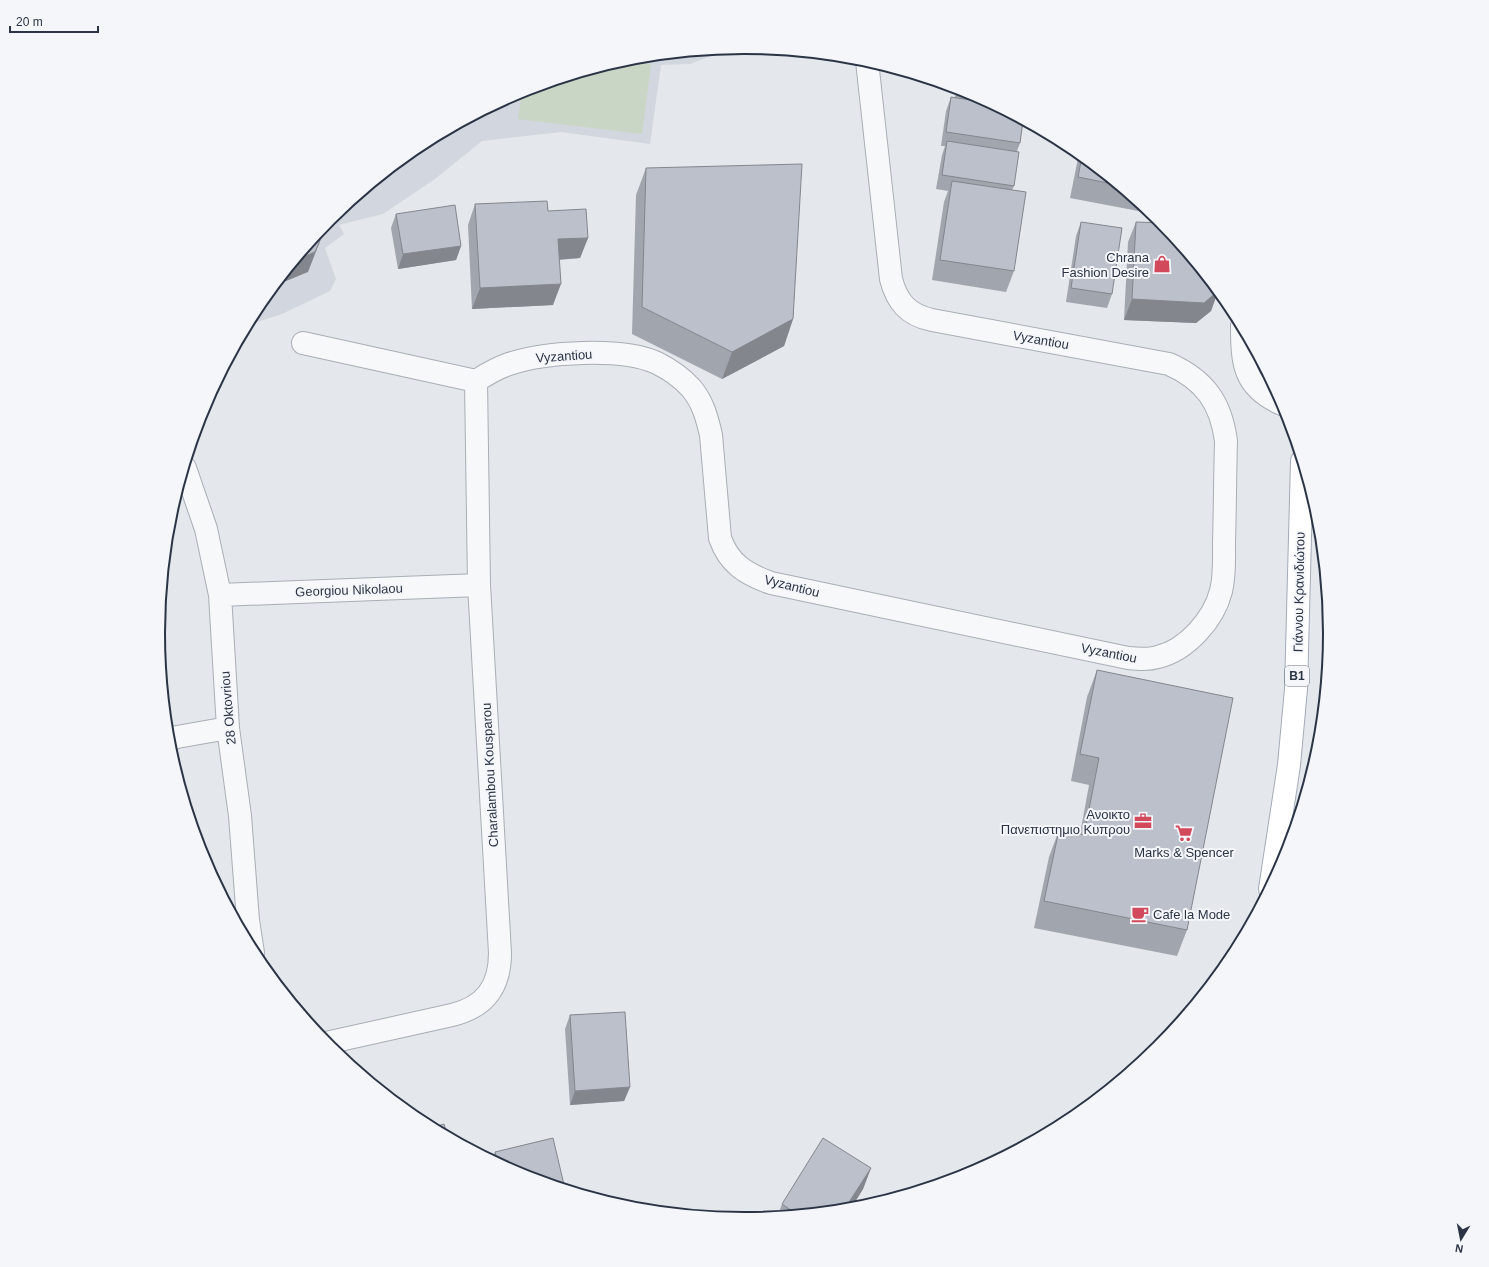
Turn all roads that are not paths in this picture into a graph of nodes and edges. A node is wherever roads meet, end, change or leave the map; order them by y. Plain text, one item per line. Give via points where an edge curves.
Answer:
1 (868, 67) edge
2 (1242, 338) edge
3 (303, 343) dead end
4 (476, 381) junction
5 (1275, 400) edge
6 (188, 475) edge
7 (1302, 476) edge
8 (479, 585) junction
9 (220, 595) junction
10 (228, 728) junction
11 (175, 738) edge
12 (1273, 871) edge
13 (250, 935) edge
14 (333, 1041) edge

1 - 4 street, Vyzantiou via 891,279 903,306 916,315 932,320 1169,364 1192,376 1216,403 1224,425 1226,441 1222,585 1210,617 1183,645 1169,654 1158,657 1143,660 1128,658 760,579 739,568 724,550 720,538 708,423 698,398 673,373 656,362 633,356 570,354 537,357 509,364 492,370
2 - 5 street via 1242,356 1250,379 1256,388
3 - 4 street
4 - 8 street, Charalambou Kousparou
6 - 9 street, 28 Oktovriou via 206,529
7 - 12 main road, Γιάννου Κρανιδιώτου / B1 via 1295,697 1289,765
8 - 9 street, Georgiou Nikolaou
8 - 14 street, Charalambou Kousparou via 500,953 495,982 479,1004 461,1012
9 - 10 street, 28 Oktovriou
10 - 11 street
10 - 13 street, 28 Oktovriou via 240,816

